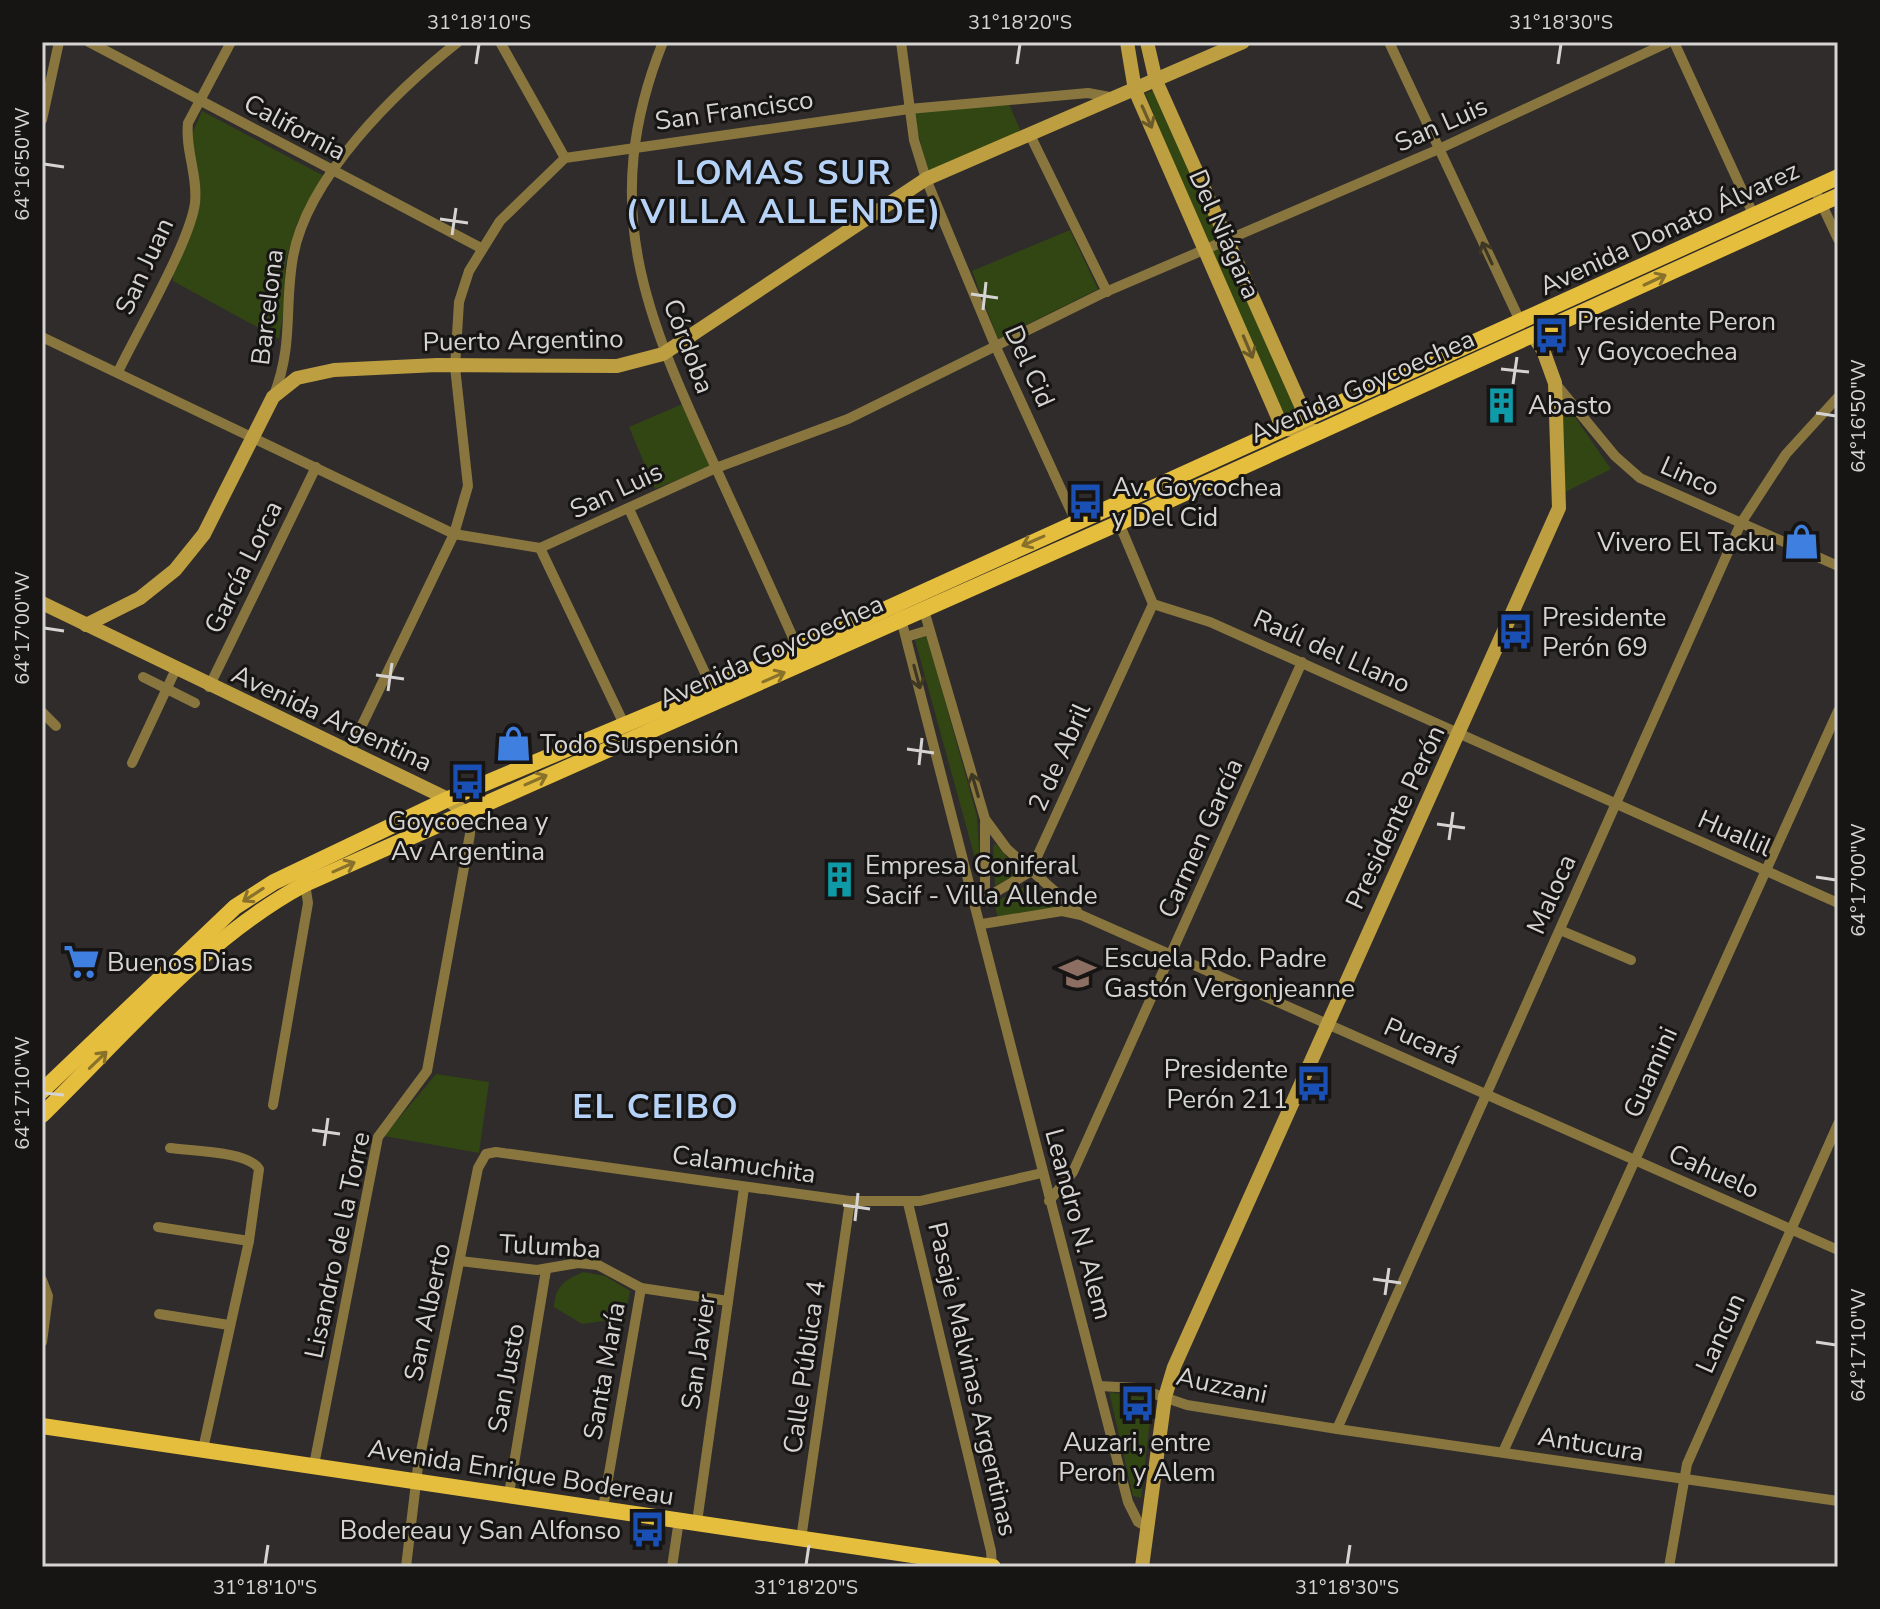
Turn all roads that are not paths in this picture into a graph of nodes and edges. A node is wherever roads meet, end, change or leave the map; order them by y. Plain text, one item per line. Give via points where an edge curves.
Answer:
1 (59, 42) edge
2 (89, 42) edge
3 (231, 42) edge
4 (458, 42) edge
5 (500, 42) edge
6 (663, 42) edge
7 (901, 42) edge
8 (1127, 42) edge
9 (1147, 42) edge
10 (1243, 42) edge
11 (1389, 42) edge
12 (1671, 42) edge
13 (1156, 81) junction
14 (1135, 90) junction
15 (1117, 98) junction
16 (199, 100) junction
17 (909, 109) junction
18 (42, 120) edge
19 (1030, 135) junction
20 (636, 145) junction
21 (1439, 149) junction
22 (565, 158) junction
23 (333, 173) junction
24 (1838, 177) edge
25 (926, 179) junction
26 (1818, 196) junction
27 (1838, 196) edge
28 (1754, 216) junction
29 (1838, 239) edge
30 (1228, 240) junction
31 (481, 248) junction
32 (1206, 249) junction
33 (1107, 292) junction
34 (1521, 323) junction
35 (1533, 336) junction
36 (42, 337) edge
37 (995, 345) junction
38 (663, 354) junction
39 (455, 367) junction
40 (118, 372) junction
41 (1555, 383) junction
42 (273, 397) junction
43 (1838, 397) edge
44 (1299, 431) junction
45 (251, 436) junction
46 (316, 467) junction
47 (716, 468) junction
48 (629, 509) junction
49 (1076, 522) junction
50 (1119, 523) junction
51 (1741, 523) junction
52 (454, 534) junction
53 (540, 548) junction
54 (1838, 566) edge
55 (919, 591) junction
56 (42, 603) edge
57 (1153, 604) junction
58 (923, 609) junction
59 (899, 610) junction
60 (86, 625) junction
61 (929, 630) junction
62 (906, 637) junction
63 (798, 649) junction
64 (1302, 662) junction
65 (175, 671) junction
66 (143, 677) dead end
67 (209, 687) junction
68 (712, 688) junction
69 (167, 689) junction
70 (195, 703) dead end
71 (1838, 711) edge
72 (42, 712) edge
73 (624, 724) junction
74 (56, 726) dead end
75 (1460, 733) junction
76 (349, 752) junction
77 (132, 763) dead end
78 (448, 799) junction
79 (1614, 803) junction
80 (465, 813) junction
81 (985, 819) junction
82 (1765, 871) junction
83 (1030, 872) junction
84 (305, 884) junction
85 (981, 901) junction
86 (1838, 903) edge
87 (1081, 915) junction
88 (982, 924) junction
89 (1560, 930) junction
90 (1172, 955) junction
91 (1631, 960) dead end
92 (1326, 1023) junction
93 (43, 1088) edge
94 (1484, 1094) junction
95 (273, 1105) dead end
96 (42, 1115) edge
97 (1838, 1124) edge
98 (170, 1148) dead end
99 (486, 1154) joint
100 (1634, 1160) junction
101 (1042, 1173) junction
102 (744, 1188) junction
103 (850, 1201) junction
104 (1049, 1201) junction
105 (908, 1203) junction
106 (158, 1227) dead end
107 (1790, 1229) junction
108 (249, 1241) junction
109 (1838, 1250) edge
110 (460, 1261) junction
111 (546, 1270) junction
112 (42, 1280) edge
113 (641, 1288) junction
114 (728, 1301) junction
115 (159, 1314) dead end
116 (229, 1325) junction
117 (42, 1342) edge
118 (1099, 1386) junction
119 (1165, 1397) junction
120 (42, 1426) edge
121 (1337, 1429) junction
122 (203, 1449) junction
123 (1503, 1452) junction
124 (314, 1465) junction
125 (417, 1481) junction
126 (1682, 1481) junction
127 (509, 1494) junction
128 (1838, 1501) edge
129 (603, 1508) junction
130 (679, 1520) junction
131 (697, 1522) junction
132 (1147, 1527) junction
133 (801, 1539) junction
134 (406, 1567) edge
135 (672, 1567) edge
136 (993, 1567) edge
137 (1142, 1567) edge
138 (1669, 1567) edge

1 - 18 street
2 - 16 street, California
3 - 16 street, San Juan
4 - 23 street, Barcelona via 383,107
5 - 22 street
6 - 20 street, Córdoba
7 - 17 street, Del Cid
8 - 14 main road, Del Niágara
9 - 13 main road, Del Niágara
10 - 13 main road, Puerto Argentino
11 - 21 street
12 - 21 street, San Luis
12 - 28 street
13 - 14 main road, Puerto Argentino
13 - 30 main road, Del Niágara
14 - 15 main road, Puerto Argentino
14 -> 32 main road, Del Niágara
15 - 17 street, San Francisco via 1088,93
15 - 19 main road, Puerto Argentino
16 - 23 street, California
16 - 40 street, San Juan via 187,135 195,184 189,226
17 - 20 street, San Francisco
17 - 25 street, Del Cid
19 - 25 main road, Puerto Argentino
19 - 33 street
20 - 22 street, San Francisco
20 - 38 street, Córdoba via 632,190 637,262
21 - 30 street, San Luis
34 -> 21 street
22 - 31 street via 500,221
23 - 31 street, California
23 - 42 street, Barcelona via 300,228 293,257 288,346
24 - 26 main road, Avenida Donato Álvarez
25 - 37 street, Del Cid
25 - 38 main road, Puerto Argentino
26 - 27 main road, Avenida Donato Álvarez
26 - 28 main road, Avenida Donato Álvarez
26 - 29 street
35 -> 26 main road, Avenida Donato Álvarez
28 - 34 main road, Avenida Donato Álvarez
30 - 32 street, San Luis
30 - 44 main road, Del Niágara
31 - 39 street via 459,302
32 - 33 street, San Luis
32 -> 44 main road, Del Niágara
33 - 37 street, San Luis
34 - 44 main road, Avenida Goycoechea
35 - 41 main road, Presidente Perón
35 - 44 main road, Avenida Goycoechea
36 - 40 street
37 - 47 street, San Luis via 848,419
37 - 49 street, Del Cid
38 - 39 main road, Puerto Argentino via 617,366
38 - 47 street, Córdoba
39 - 42 main road, Puerto Argentino via 321,372 297,378
39 - 52 street via 468,486
40 - 45 street
41 - 51 street, Linco via 1633,473
41 - 75 main road, Presidente Perón via 1559,508
42 - 45 main road, Puerto Argentino
43 - 51 street, Maloca via 1786,454
44 - 49 main road, Avenida Goycoechea
44 - 50 main road, Avenida Goycoechea
45 - 46 street
45 - 60 main road, Puerto Argentino via 204,534 175,570 140,598
46 - 52 street
46 - 67 street, García Lorca
47 - 48 street, San Luis
47 - 63 street, Córdoba
48 - 53 street, San Luis
48 - 68 street
49 -> 55 main road, Avenida Goycoechea
50 - 57 street
50 - 58 main road, Avenida Goycoechea
51 - 54 street, Linco
51 - 79 street, Maloca
52 - 53 street
52 - 76 street
53 - 73 street
55 - 58 street, Leandro N. Alem
55 - 59 main road, Avenida Goycoechea
56 - 60 main road, Avenida Argentina
57 - 64 street, Raúl del Llano
57 - 83 street, 2 de Abril
58 - 59 main road, Avenida Goycoechea
58 - 61 street, Leandro N. Alem
59 - 62 street, Leandro N. Alem
59 - 63 main road, Avenida Goycoechea
80 -> 59 main road, Avenida Goycoechea
60 - 65 main road, Avenida Argentina
61 - 62 street
81 -> 61 street, Leandro N. Alem
62 -> 85 street, Leandro N. Alem
63 - 68 main road, Avenida Goycoechea
64 - 75 street, Raúl del Llano
64 - 90 street, Carmen García
65 - 67 main road, Avenida Argentina
65 - 69 street
66 - 69 street, Avenida Argentina
67 - 76 main road, Avenida Argentina
68 - 73 main road, Avenida Goycoechea
69 - 70 street, Avenida Argentina
69 - 77 street
71 - 82 street, Guamini
72 - 74 street
73 - 78 main road, Avenida Goycoechea
75 - 79 street, Raúl del Llano
75 - 92 main road, Presidente Perón
76 - 78 main road, Avenida Argentina
78 - 80 main road, Avenida Argentina
78 -> 93 main road, Avenida Goycoechea via 274,882 235,907
79 - 82 street, Huallil
79 - 89 street, Maloca
84 -> 80 main road, Avenida Goycoechea
80 - 124 street, Lisandro de la Torre via 470,834 427,1071 378,1137
81 - 83 street, Leandro N. Alem
81 - 85 street, Leandro N. Alem
82 - 86 street, Huallil
82 - 100 street, Guamini
83 - 85 street
83 - 87 street, Leandro N. Alem
84 - 95 street via 308,903
96 -> 84 main road, Avenida Goycoechea via 231,932
85 - 88 street, Leandro N. Alem
87 - 88 street, Pucará via 1056,912
87 - 90 street, Pucará
88 - 101 street, Leandro N. Alem
89 - 91 street
89 - 94 street, Maloca
90 - 92 street, Pucará
90 - 104 street, Carmen García via 1073,1172
92 - 94 street, Pucará
92 - 119 main road, Presidente Perón
94 - 100 street, Cahuelo
94 - 121 street, Maloca
97 - 107 street, Lancun
98 - 108 street via 254,1162 259,1169
99 - 102 street, Calamuchita
99 - 110 street, San Alberto via 478,1168
100 - 107 street, Cahuelo
100 - 123 street, Guamini
101 - 104 street, Leandro N. Alem
101 - 105 street, Calamuchita
102 - 103 street, Calamuchita
102 - 114 street, San Javier
103 - 105 street, Calamuchita
103 - 133 street, Calle Pública 4
104 - 118 street, Leandro N. Alem
105 - 136 street, Pasaje Malvinas Argentinas
106 - 108 street
107 - 109 street, Cahuelo
107 - 126 street, Lancun
108 - 116 street
110 - 111 street, Tulumba
110 - 125 street, San Alberto
111 - 113 street, Tulumba via 598,1265
111 - 127 street, San Justo
112 - 117 street via 48,1296
113 - 114 street, Tulumba
113 - 129 street, Santa María
114 - 131 street, San Javier
115 - 116 street
116 - 122 street
118 - 119 street, Auzzani via 1137,1388
118 - 132 street, Leandro N. Alem via 1128,1502 1138,1522
119 - 121 street, Auzzani
119 - 132 main road, Presidente Perón
120 - 122 main road, Avenida Enrique Bodereau
121 - 123 street, Antucura
122 - 124 main road, Avenida Enrique Bodereau
123 - 126 street, Antucura
124 - 125 main road, Avenida Enrique Bodereau
125 - 127 main road, Avenida Enrique Bodereau
125 - 134 street, San Alberto
126 - 128 street, Antucura
126 - 138 street, Lancun
127 - 129 main road, Avenida Enrique Bodereau
129 - 130 main road, Avenida Enrique Bodereau
130 - 131 main road, Avenida Enrique Bodereau
130 - 135 street
131 - 133 main road, Avenida Enrique Bodereau
132 - 137 main road, Presidente Perón
133 - 136 main road, Avenida Enrique Bodereau

